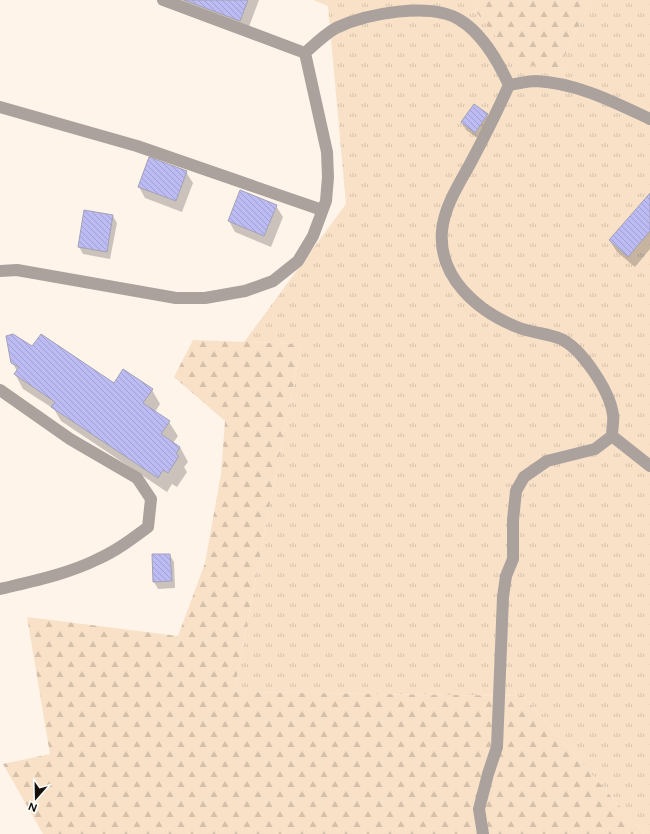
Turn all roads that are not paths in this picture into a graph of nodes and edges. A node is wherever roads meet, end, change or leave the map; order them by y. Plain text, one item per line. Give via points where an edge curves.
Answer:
1 (163, 0) edge
2 (305, 53) junction
3 (509, 85) junction
4 (0, 107) edge
5 (650, 119) edge
6 (322, 210) junction
7 (0, 271) edge
8 (0, 390) edge
9 (612, 436) junction
10 (650, 466) edge
11 (0, 589) edge
12 (483, 834) edge

1 - 2 lane
2 - 3 lane via 334,29 365,16 409,11 437,12 460,19 479,37 498,61
2 - 6 lane via 327,152 326,201
3 - 5 lane via 535,81 564,84
3 - 9 lane via 451,200 442,231 445,261 458,286 485,310 517,327 561,339 579,354 594,371 606,393 613,414
4 - 6 lane via 137,146
6 - 7 lane via 313,236 298,261 273,281 245,292 205,298 176,298 17,270
8 - 11 lane via 70,439 137,478 151,499 148,527 124,545 78,568
9 - 10 lane
9 - 12 lane via 595,448 547,461 524,477 516,491 513,559 506,576 503,597 497,747 479,810

